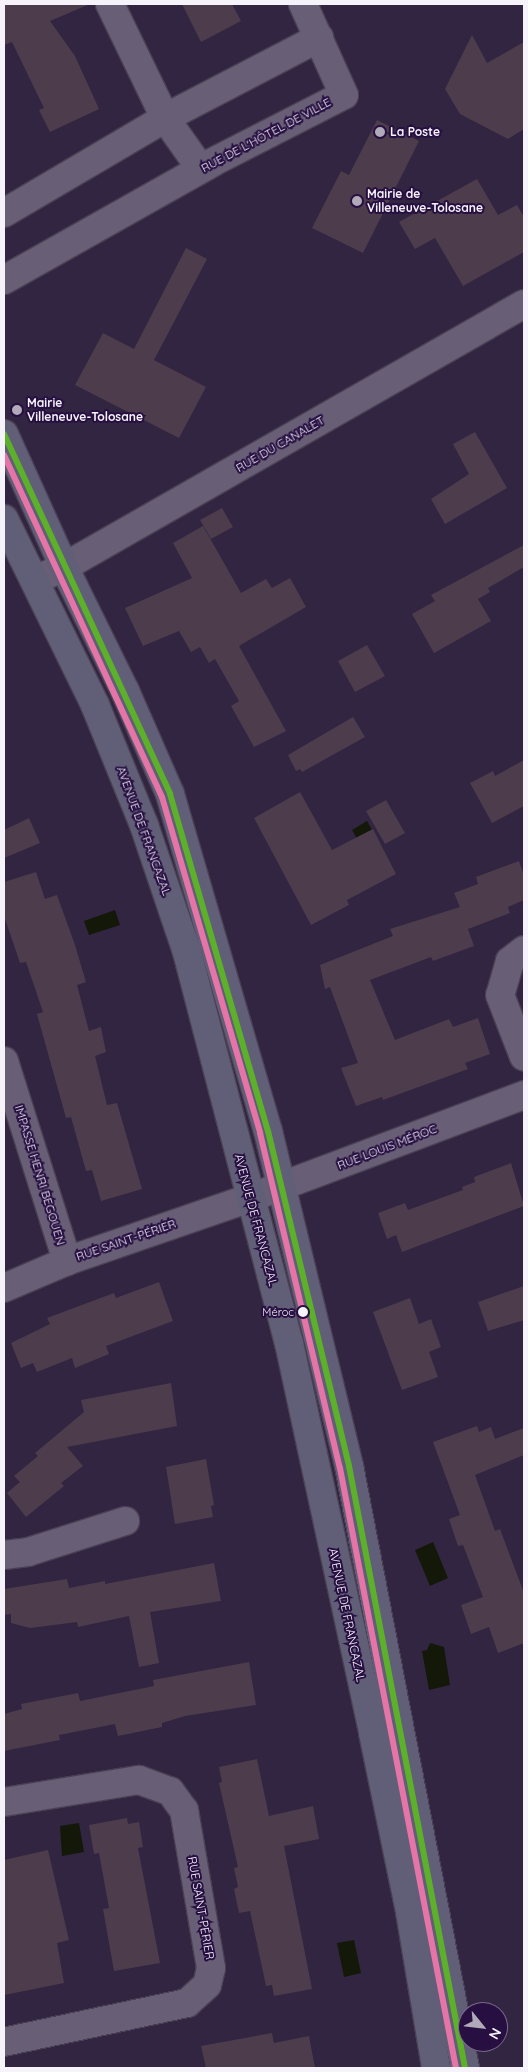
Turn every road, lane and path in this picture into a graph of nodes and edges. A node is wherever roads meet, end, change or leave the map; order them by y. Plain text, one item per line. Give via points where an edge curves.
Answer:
1 (110, 4) edge
2 (303, 4) edge
3 (319, 38) junction
4 (165, 118) junction
5 (201, 169) junction
6 (4, 213) edge
7 (4, 280) edge
8 (524, 304) edge
9 (4, 434) edge
10 (4, 519) edge
11 (64, 567) junction
12 (34, 580) junction
13 (524, 950) edge
14 (524, 1057) edge
15 (4, 1060) edge
16 (524, 1095) edge
17 (283, 1183) junction
18 (250, 1198) junction
19 (67, 1261) junction
20 (4, 1288) edge
21 (125, 1521) dead end
22 (4, 1555) edge
23 (4, 1802) edge
24 (4, 2042) edge
25 (436, 2068) edge
26 (465, 2068) edge

1 - 4 street
2 - 3 street
3 - 4 street
3 - 5 street, RUE DE L'HÔTEL DE VILLE via 344,95
4 - 5 street
4 - 6 street
5 - 7 street, RUE DE L'HÔTEL DE VILLE
8 - 11 street, RUE DU CANALET
9 - 11 main road
10 - 12 main road, AVENUE DE FRANCAZAL
11 - 12 street, RUE DU CANALET
11 - 17 main road via 125,691 170,794
12 - 18 main road, AVENUE DE FRANCAZAL via 95,705 144,826 187,952
13 - 14 street via 510,961 500,995
15 - 19 street, IMPASSE HENRI BEGOUEN
16 - 17 street, RUE LOUIS MÉROC
17 - 18 street, RUE LOUIS MÉROC
17 - 26 main road via 349,1466
18 - 19 street, RUE SAINT-PÉRIER
18 - 25 main road, AVENUE DE FRANCAZAL via 288,1343 373,1733 410,1912
19 - 20 street, RUE SAINT-PÉRIER
21 - 22 street via 28,1552
23 - 24 street, RUE SAINT-PÉRIER via 139,1780 170,1791 184,1810 212,1968 207,1985 187,2002

